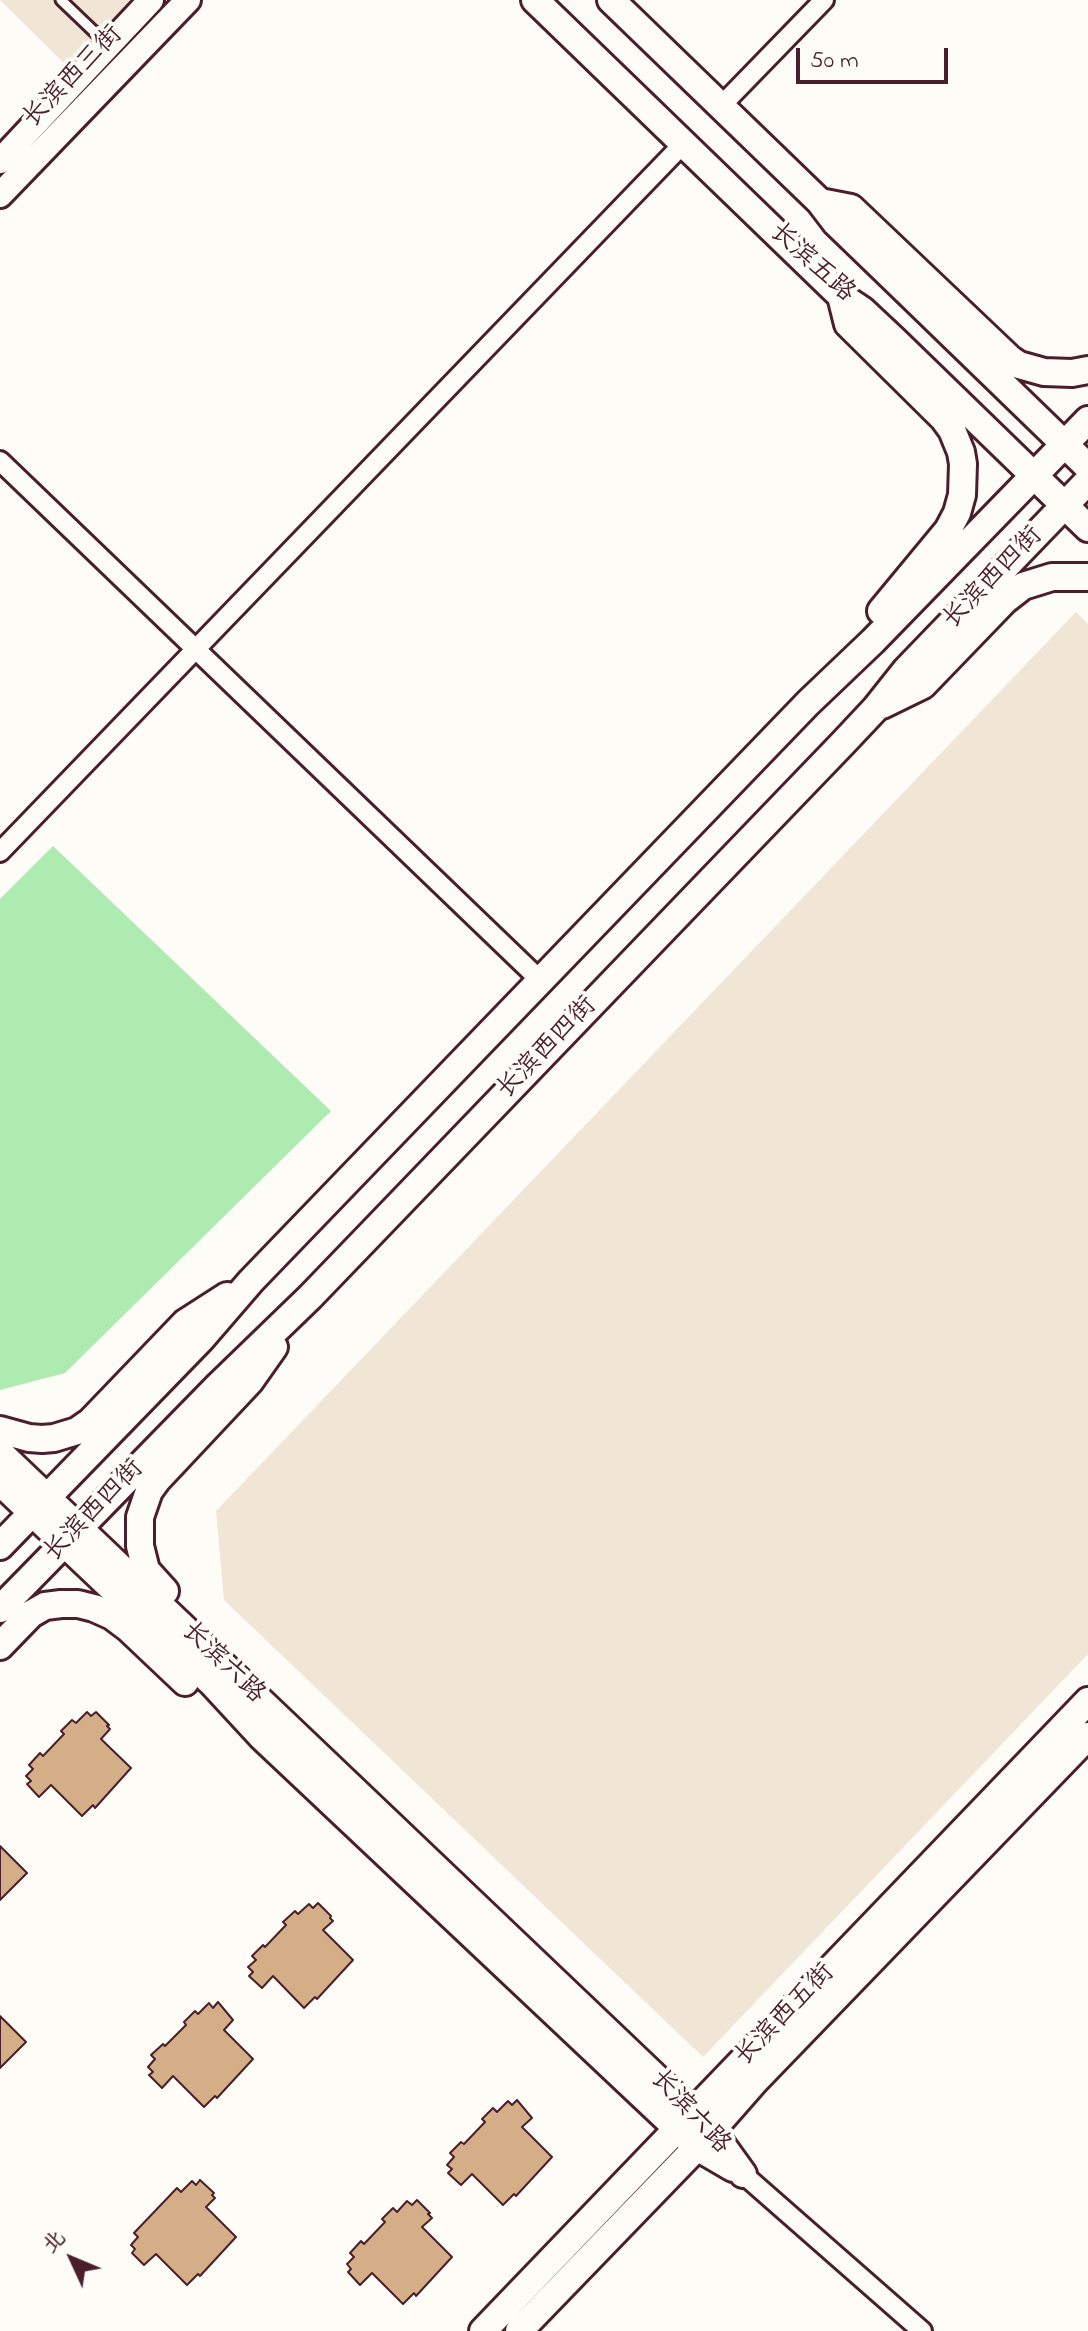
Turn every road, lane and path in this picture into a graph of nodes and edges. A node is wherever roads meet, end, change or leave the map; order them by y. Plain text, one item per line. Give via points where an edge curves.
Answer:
1 (61, 0) edge
2 (151, 0) edge
3 (188, 0) edge
4 (535, 0) edge
5 (611, 0) edge
6 (824, 0) edge
7 (109, 46) junction
8 (721, 106) junction
9 (683, 144) junction
10 (0, 161) edge
11 (0, 195) edge
12 (820, 202) junction
13 (841, 296) junction
14 (1088, 370) edge
15 (1088, 420) edge
16 (1065, 445) junction
17 (0, 461) edge
18 (1088, 467) edge
19 (1035, 475) junction
20 (1088, 481) edge
21 (1065, 505) junction
22 (1088, 528) edge
23 (1088, 577) edge
24 (195, 650) junction
25 (808, 703) junction
26 (875, 709) junction
27 (0, 852) edge
28 (541, 981) junction
29 (251, 1281) junction
30 (310, 1297) junction
31 (0, 1430) edge
32 (0, 1453) edge
33 (0, 1482) edge
34 (39, 1505) junction
35 (71, 1535) junction
36 (0, 1546) edge
37 (0, 1609) edge
38 (0, 1646) edge
39 (1088, 1701) edge
40 (270, 1728) junction
41 (1088, 1736) edge
42 (695, 2130) junction
43 (743, 2174) joint
44 (483, 2331) edge
45 (519, 2331) edge
46 (922, 2331) edge

1 - 7 lane
2 - 7 street, 长滨西三街
3 - 11 street, 长滨西三街
4 - 9 main road, 长滨五路
5 - 8 main road, 长滨五路
6 - 8 street
7 - 10 street, 长滨西三街
8 - 12 main road, 长滨五路
9 - 13 main road, 长滨五路
9 - 24 street
12 - 14 main road via 851,208 1019,365 1044,372
12 - 16 main road, 长滨五路
13 - 19 main road, 长滨五路
13 - 25 main road via 848,324 952,430 964,479 948,530
15 - 16 main road, 长滨西四街
16 - 18 main road, 长滨五路
16 - 19 main road, 长滨西四街
17 - 24 street
19 - 21 main road, 长滨五路
19 - 25 main road, 长滨西四街
20 - 21 main road, 长滨西四街
21 - 22 main road, 长滨五路
21 - 26 main road, 长滨西四街
23 - 26 main road via 1052,577 1023,586 923,685
24 - 27 street
24 - 28 street
25 - 28 main road, 长滨西四街
26 - 30 main road, 长滨西四街
28 - 29 main road, 长滨西四街
29 - 31 main road via 185,1323 77,1431 42,1439
29 - 34 main road, 长滨西四街
30 - 35 main road, 长滨西四街
30 - 40 main road via 250,1381 157,1480 143,1504 139,1531 146,1570 234,1658
32 - 34 main road, 长滨六路
33 - 34 main road, 长滨六路
34 - 35 main road, 长滨六路
34 - 36 main road, 长滨西四街
35 - 37 main road, 长滨西四街
35 - 40 main road, 长滨六路 via 79,1555 212,1683
38 - 40 main road via 45,1606 94,1608 128,1628 200,1696
39 - 42 main road, 长滨西五街
40 - 42 main road, 长滨六路
41 - 42 main road, 长滨西五街 via 755,2081
42 - 43 main road, 长滨六路
42 - 44 main road, 长滨西五街
42 - 45 main road, 长滨西五街
43 - 46 street

